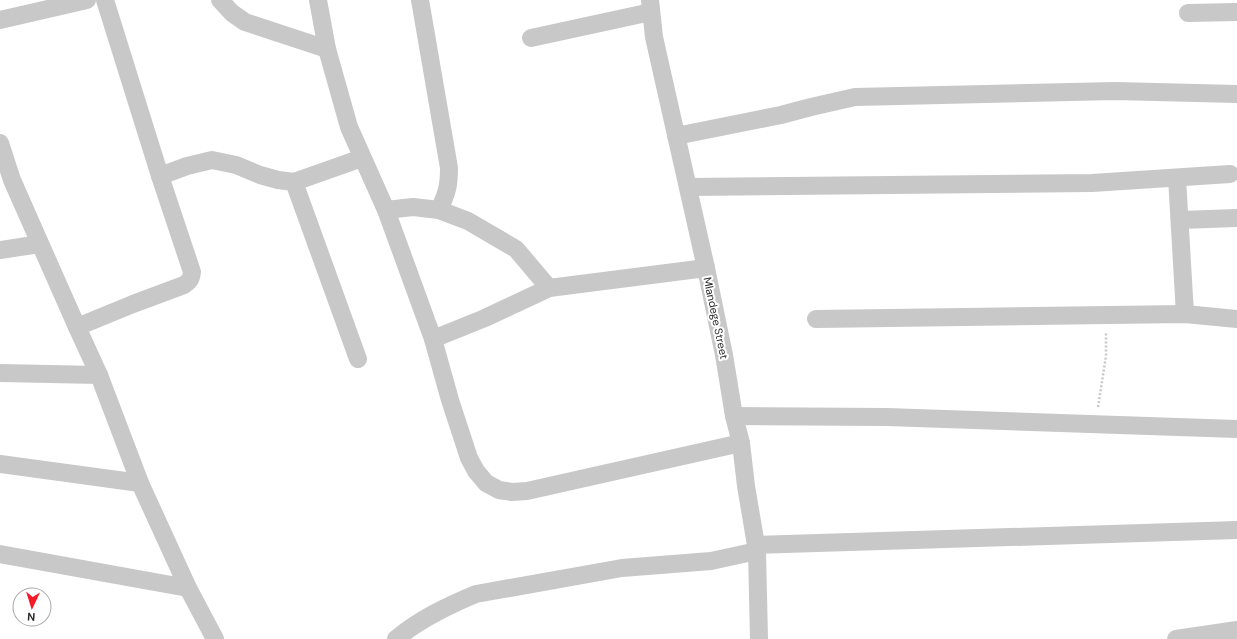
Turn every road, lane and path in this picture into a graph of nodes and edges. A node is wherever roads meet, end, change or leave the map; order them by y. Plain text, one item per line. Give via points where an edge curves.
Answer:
1 (87, 0) edge
2 (105, 0) edge
3 (220, 0) edge
4 (318, 0) edge
5 (420, 0) edge
6 (651, 6) edge
7 (1237, 12) edge
8 (1188, 13) dead end
9 (0, 20) edge
10 (531, 38) dead end
11 (327, 49) junction
12 (1237, 94) edge
13 (676, 136) junction
14 (0, 143) edge
15 (362, 158) junction
16 (1230, 174) dead end
17 (160, 176) junction
18 (1177, 178) junction
19 (6, 181) edge
20 (294, 182) junction
21 (688, 187) junction
22 (386, 210) junction
23 (439, 210) junction
24 (1237, 218) edge
25 (1180, 220) junction
26 (40, 244) junction
27 (0, 250) edge
28 (706, 268) junction
29 (549, 288) junction
30 (1185, 314) junction
31 (1105, 316) junction
32 (816, 319) dead end
33 (1237, 319) edge
34 (76, 327) junction
35 (433, 339) junction
36 (358, 359) dead end
37 (0, 373) edge
38 (100, 375) junction
39 (734, 416) junction
40 (1097, 423) junction
41 (1237, 429) edge
42 (741, 443) junction
43 (0, 464) edge
44 (140, 483) junction
45 (1237, 530) edge
46 (757, 548) junction
47 (0, 554) edge
48 (188, 588) junction
49 (1237, 630) edge
50 (215, 639) edge
51 (396, 639) edge
52 (759, 639) edge
53 (1176, 639) edge

1 - 9 street
2 - 17 street
3 - 11 street via 232,14 245,22
4 - 11 street
5 - 23 street via 449,168 447,193
6 - 10 street
6 - 13 street, Mlandege Street via 654,37
7 - 8 street
11 - 15 street via 349,126
12 - 13 street via 1115,91 855,97
13 - 21 street, Mlandege Street
14 - 19 street
15 - 20 street
15 - 22 street
16 - 18 street
17 - 20 street via 212,160 236,165 278,180
17 - 34 street via 192,272 191,278 184,285
18 - 21 street via 1092,183
18 - 25 street
19 - 26 street
20 - 36 street
21 - 28 street, Mlandege Street
22 - 23 street via 412,207
22 - 35 street
23 - 29 street via 468,221 516,249
24 - 25 street
25 - 30 street
26 - 27 street
26 - 34 street
28 - 29 street
28 - 39 street, Mlandege Street
29 - 35 street via 486,318
30 - 31 street
30 - 33 street
31 - 32 street
31 - 40 path via 1106,356
34 - 38 street
35 - 42 street via 469,458 486,483 499,490 527,491
37 - 38 street
38 - 44 street
39 - 40 street
39 - 42 street, Mlandege Street
40 - 41 street
42 - 46 street, Mlandege Street
43 - 44 street
44 - 48 street
45 - 46 street
46 - 51 street via 711,561 622,568 476,594 425,618
46 - 52 street, Mlandege Street
47 - 48 street
48 - 50 street
49 - 53 street

